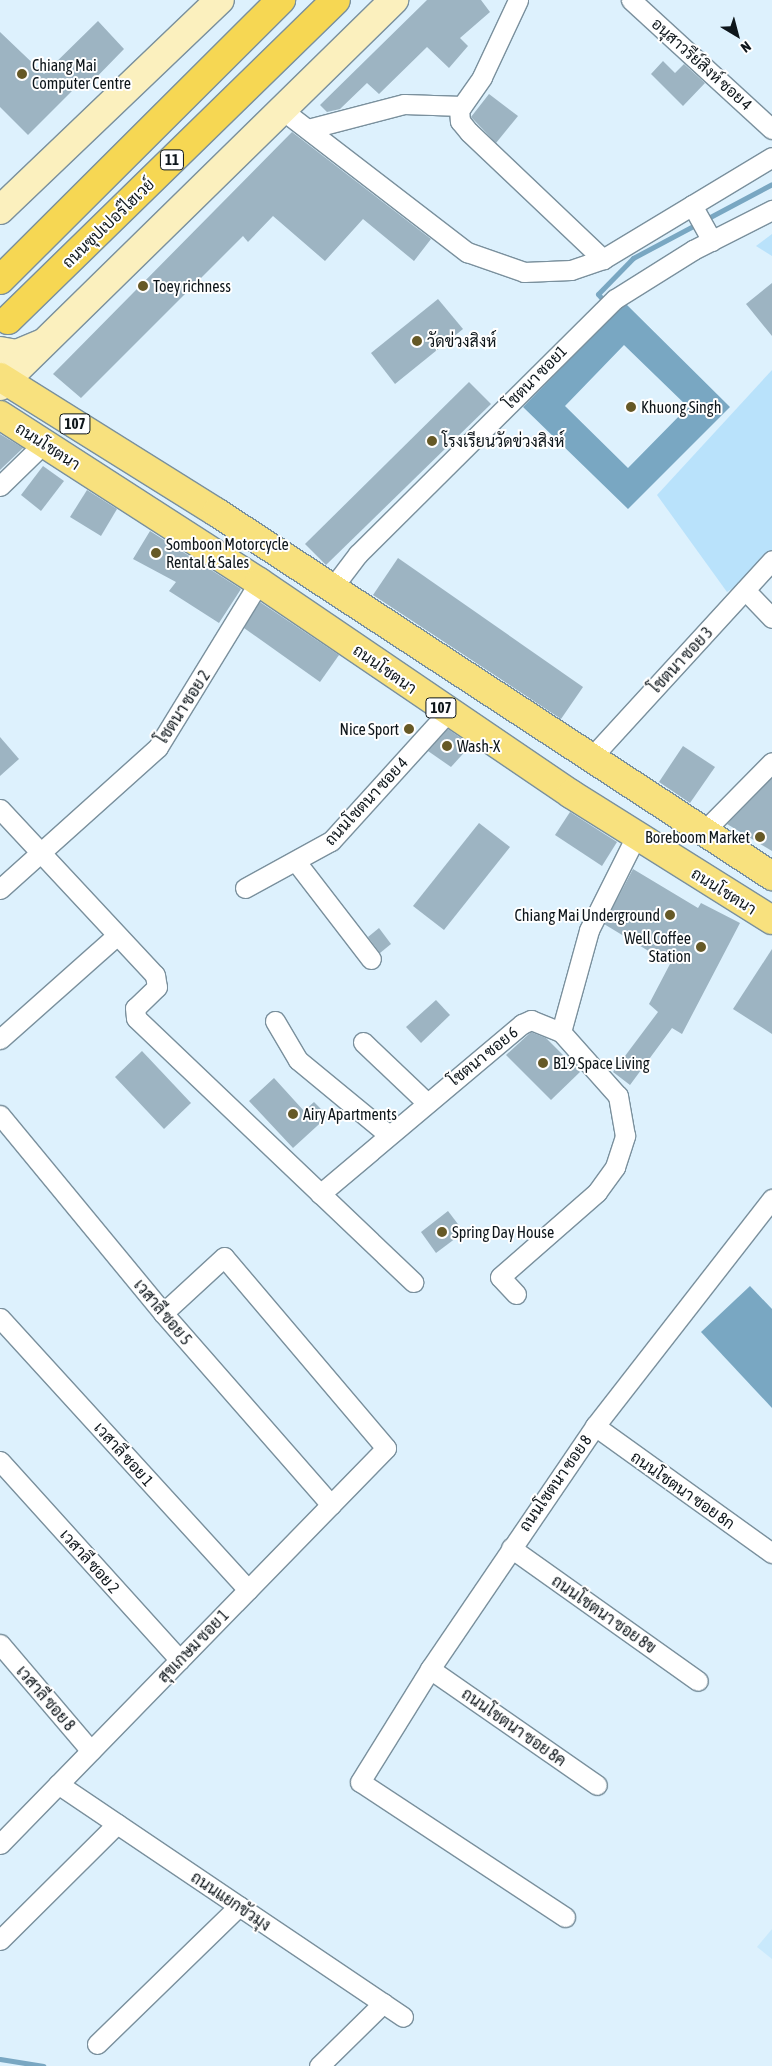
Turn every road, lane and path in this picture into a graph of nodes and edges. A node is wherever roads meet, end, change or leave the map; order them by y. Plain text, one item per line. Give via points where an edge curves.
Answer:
1 (220, 0) edge
2 (281, 0) edge
3 (336, 0) edge
4 (394, 0) edge
5 (518, 0) edge
6 (631, 0) edge
7 (459, 108) junction
8 (281, 109) junction
9 (772, 128) edge
10 (308, 129) junction
11 (772, 157) edge
12 (692, 205) junction
13 (0, 210) edge
14 (772, 210) edge
15 (712, 241) junction
16 (602, 259) junction
17 (0, 280) edge
18 (8, 320) dead end
19 (45, 342) junction
20 (0, 351) edge
21 (2, 381) edge
22 (0, 415) edge
23 (44, 443) junction
24 (0, 486) edge
25 (772, 560) edge
26 (259, 582) junction
27 (333, 587) junction
28 (745, 590) junction
29 (772, 618) edge
30 (448, 712) junction
31 (589, 760) junction
32 (772, 762) edge
33 (0, 809) edge
34 (703, 832) junction
35 (636, 836) junction
36 (40, 854) junction
37 (297, 863) junction
38 (772, 876) edge
39 (245, 888) dead end
40 (0, 890) edge
41 (772, 920) edge
42 (116, 936) junction
43 (371, 959) dead end
44 (275, 1021) dead end
45 (561, 1032) junction
46 (0, 1039) edge
47 (363, 1042) dead end
48 (427, 1103) junction
49 (0, 1115) edge
50 (389, 1135) junction
51 (320, 1194) junction
52 (772, 1199) edge
53 (413, 1282) dead end
54 (516, 1294) dead end
55 (163, 1313) junction
56 (0, 1318) edge
57 (595, 1426) junction
58 (3, 1471) edge
59 (331, 1505) junction
60 (511, 1548) junction
61 (772, 1553) edge
62 (248, 1590) junction
63 (0, 1644) edge
64 (180, 1660) junction
65 (430, 1669) junction
66 (698, 1681) dead end
67 (91, 1751) junction
68 (58, 1784) junction
69 (598, 1785) dead end
70 (117, 1824) junction
71 (0, 1844) edge
72 (239, 1906) junction
73 (565, 1917) dead end
74 (0, 1940) edge
75 (383, 2003) junction
76 (403, 2017) dead end
77 (97, 2044) dead end
78 (319, 2066) edge

1 - 13 main road
2 - 17 highway, 11
3 - 18 highway, ถนนซุปเปอร์ไฮเวย์ / 11
4 - 8 main road
5 - 7 street via 475,89
6 - 9 street, อนุสาวรีย์สิงห์ ซอย 4
7 - 10 street via 404,104
7 - 16 street via 460,121 469,132
8 - 10 street
8 - 19 main road
10 - 16 street via 454,243 488,262 539,272 571,270
11 - 12 street
12 - 15 street
12 - 16 street
14 - 15 street, โชตนา ซอย1
15 - 27 street, โชตนา ซอย1 via 615,299 600,312 358,554
19 - 20 main road via 17,354
19 - 21 main road
21 - 27 main road, ถนนโชตนา / 107
22 - 23 main road, ถนนโชตนา / 107
23 - 24 street
23 - 26 main road, ถนนโชตนา / 107
25 - 28 street, โชตนา ซอย 3
26 - 30 main road, ถนนโชตนา / 107
26 - 36 street, โชตนา ซอย 2 via 158,748
27 - 31 main road, ถนนโชตนา / 107
28 - 29 street
28 - 31 street, โชตนา ซอย 3
30 - 35 main road, ถนนโชตนา / 107
30 - 37 street, ถนนโชตนา ซอย 4 via 331,841
31 - 34 main road, ถนนโชตนา / 107
32 - 34 street
33 - 36 street
34 - 38 main road, ถนนโชตนา / 107
35 - 41 main road, ถนนโชตนา / 107
35 - 45 street via 589,930
36 - 40 street, โชตนา ซอย 2
36 - 42 street
37 - 39 street, ถนนโชตนา ซอย 4
37 - 43 street
42 - 46 street
42 - 51 street via 155,976 157,987 135,1008 136,1018
44 - 50 street via 298,1060
45 - 48 street, โชตนา ซอย 6 via 531,1020 522,1024
45 - 54 street via 618,1096 625,1136 615,1167 597,1192 500,1276
47 - 48 street
48 - 50 street, โชตนา ซอย 6
49 - 55 street, เวสาลี ซอย 5
50 - 51 street, โชตนา ซอย 6
51 - 53 street
52 - 57 street, ถนนโชตนา ซอย 8
55 - 59 street, เวสาลี ซอย 5
55 - 59 street, สุขเกษม ซอย 1 via 224,1257 386,1448
56 - 62 street, เวสาลี ซอย 1
57 - 60 street, ถนนโชตนา ซอย 8
57 - 61 street, ถนนโชตนา ซอย 8ก
58 - 64 street, เวสาลี ซอย 2
59 - 62 street, สุขเกษม ซอย 1
60 - 65 street, ถนนโชตนา ซอย 8
60 - 66 street, ถนนโชตนา ซอย 8ข
62 - 64 street, สุขเกษม ซอย 1
63 - 67 street, เวสาลี ซอย 8
64 - 67 street, สุขเกษม ซอย 1
65 - 69 street, ถนนโชตนา ซอย 8ค
65 - 73 street, ถนนโชตนา ซอย 8 via 360,1782
67 - 68 street, สุขเกษม ซอย 1
68 - 70 street, ถนนแยกขัวมุง
68 - 71 street, สุขเกษม ซอย 1
70 - 72 street, ถนนแยกขัวมุง
70 - 74 street
72 - 75 street, ถนนแยกขัวมุง
72 - 77 street
75 - 76 street, ถนนแยกขัวมุง
75 - 78 street

